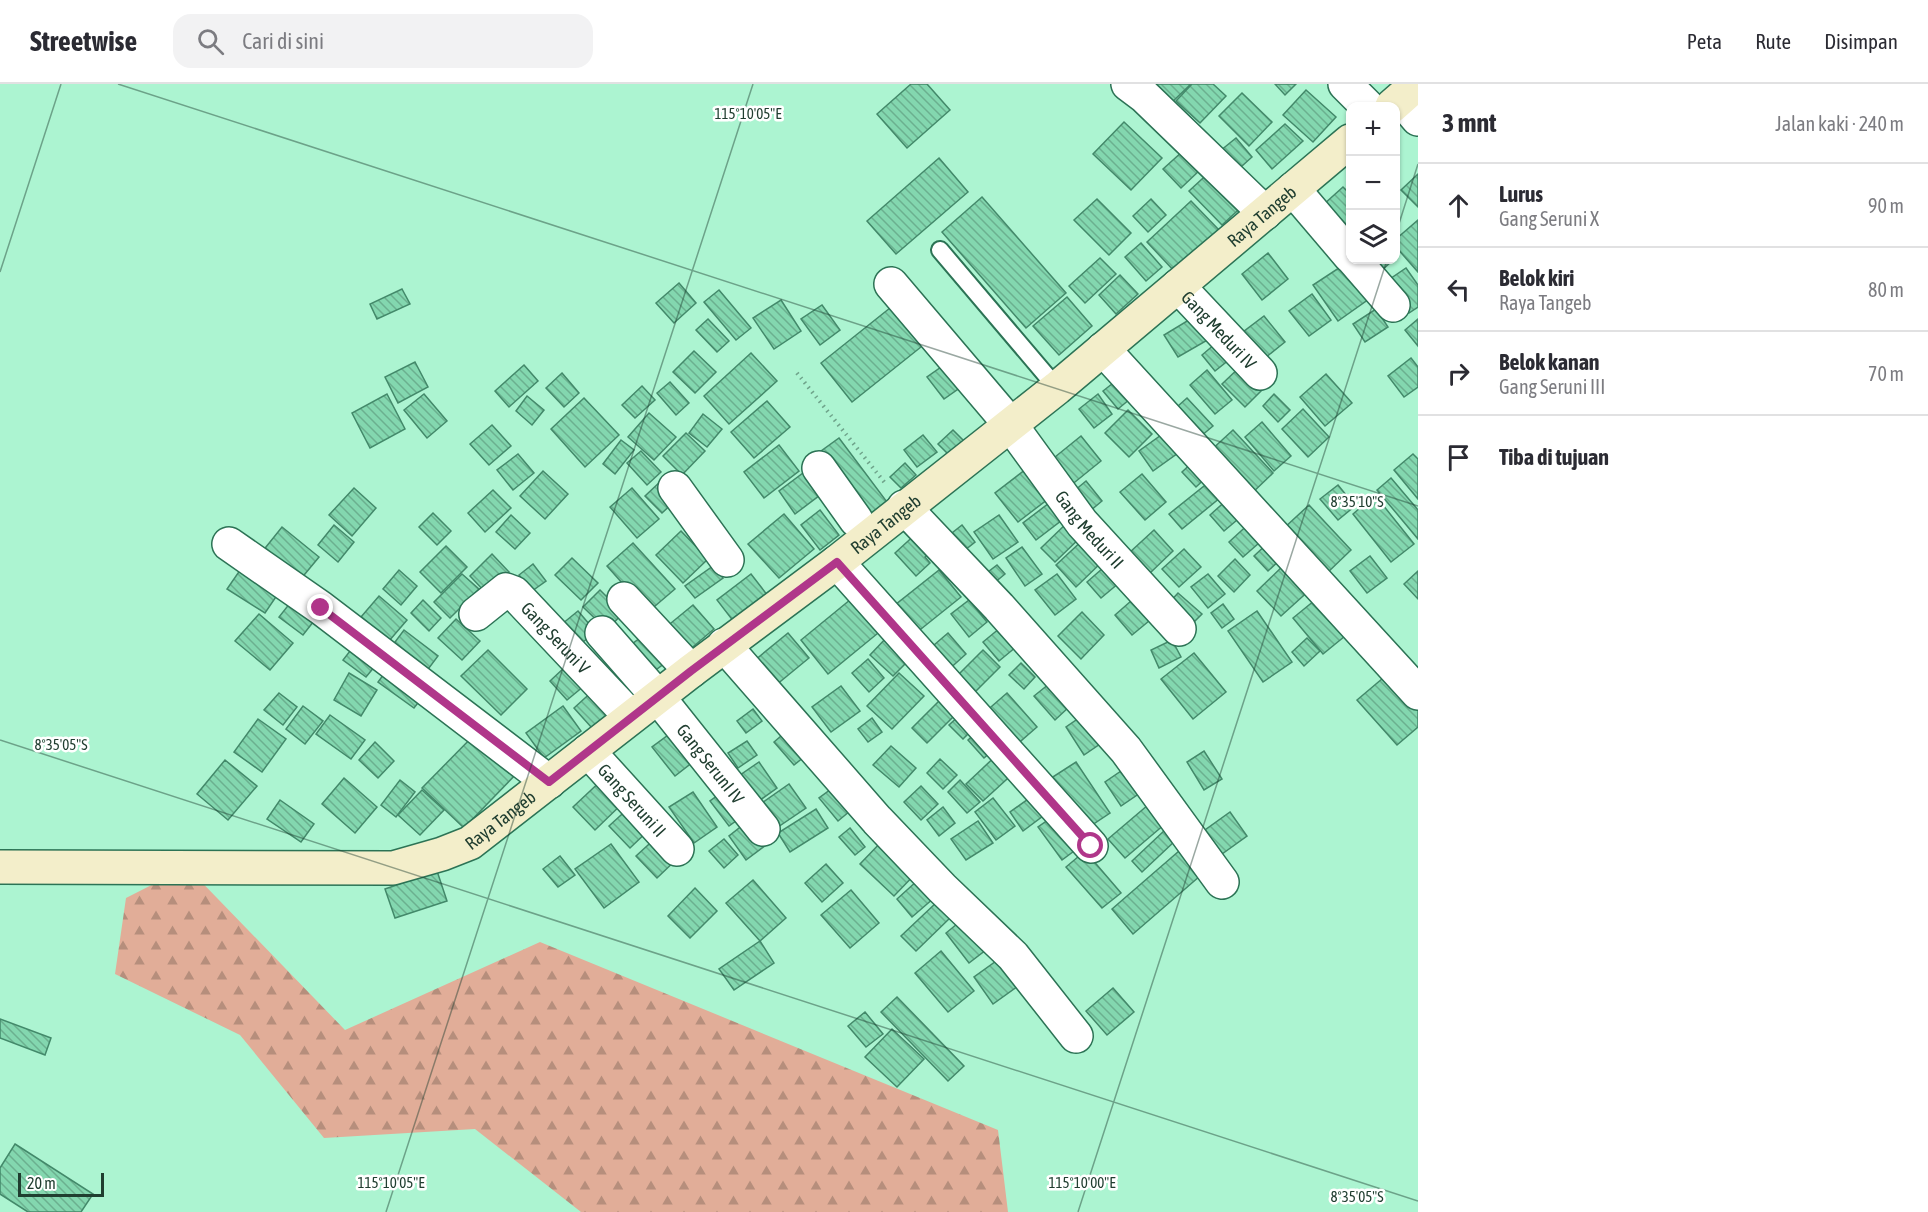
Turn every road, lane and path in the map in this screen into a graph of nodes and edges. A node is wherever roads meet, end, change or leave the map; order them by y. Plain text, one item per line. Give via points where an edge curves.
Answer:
1 (1128, 84) edge
2 (1345, 84) edge
3 (1363, 102) edge
4 (1346, 144) edge
5 (1293, 189) junction
6 (1265, 213) junction
7 (940, 250) dead end
8 (1346, 251) edge
9 (1357, 264) edge
10 (891, 284) dead end
11 (1178, 286) junction
12 (1393, 305) dead end
13 (1103, 349) junction
14 (797, 373) dead end
15 (1260, 373) dead end
16 (1057, 388) junction
17 (1010, 424) junction
18 (819, 468) dead end
19 (675, 488) dead end
20 (904, 507) junction
21 (856, 520) dead end
22 (229, 544) dead end
23 (727, 560) dead end
24 (837, 562) junction
25 (624, 599) dead end
26 (476, 614) dead end
27 (1179, 628) dead end
28 (602, 633) dead end
29 (724, 645) junction
30 (691, 671) junction
31 (1418, 693) edge
32 (658, 697) junction
33 (631, 717) junction
34 (588, 752) junction
35 (549, 782) junction
36 (763, 829) dead end
37 (1091, 846) dead end
38 (677, 849) dead end
39 (0, 867) edge
40 (1222, 882) dead end
41 (1076, 1036) dead end

1 - 6 street
2 - 3 street
4 - 5 street, Raya Tangeb
5 - 6 street, Raya Tangeb
5 - 8 street
6 - 11 street, Raya Tangeb
7 - 16 lane
9 - 12 street
10 - 17 street, Gang Meduri II
11 - 13 street, Raya Tangeb
11 - 15 street, Gang Meduri IV
13 - 16 street, Raya Tangeb
13 - 31 street
14 - 20 path
16 - 17 street, Raya Tangeb
17 - 20 street, Raya Tangeb
17 - 27 street, Gang Meduri II via 1082,523
18 - 21 street
19 - 23 street
20 - 24 street, Raya Tangeb
20 - 40 street via 1126,750
22 - 35 street via 321,608
24 - 29 street, Raya Tangeb
24 - 37 street
25 - 30 street
26 - 33 street, Gang Seruni V via 506,590 514,593
28 - 32 street, Gang SerunI IV
29 - 30 street, Raya Tangeb
29 - 41 street via 877,820 1013,956
30 - 32 street, Raya Tangeb
32 - 33 street, Raya Tangeb
32 - 36 street, Gang SerunI IV
33 - 34 street, Raya Tangeb
34 - 35 street, Raya Tangeb
34 - 38 street, Gang Seruni II
35 - 39 street, Raya Tangeb via 470,843 393,868

